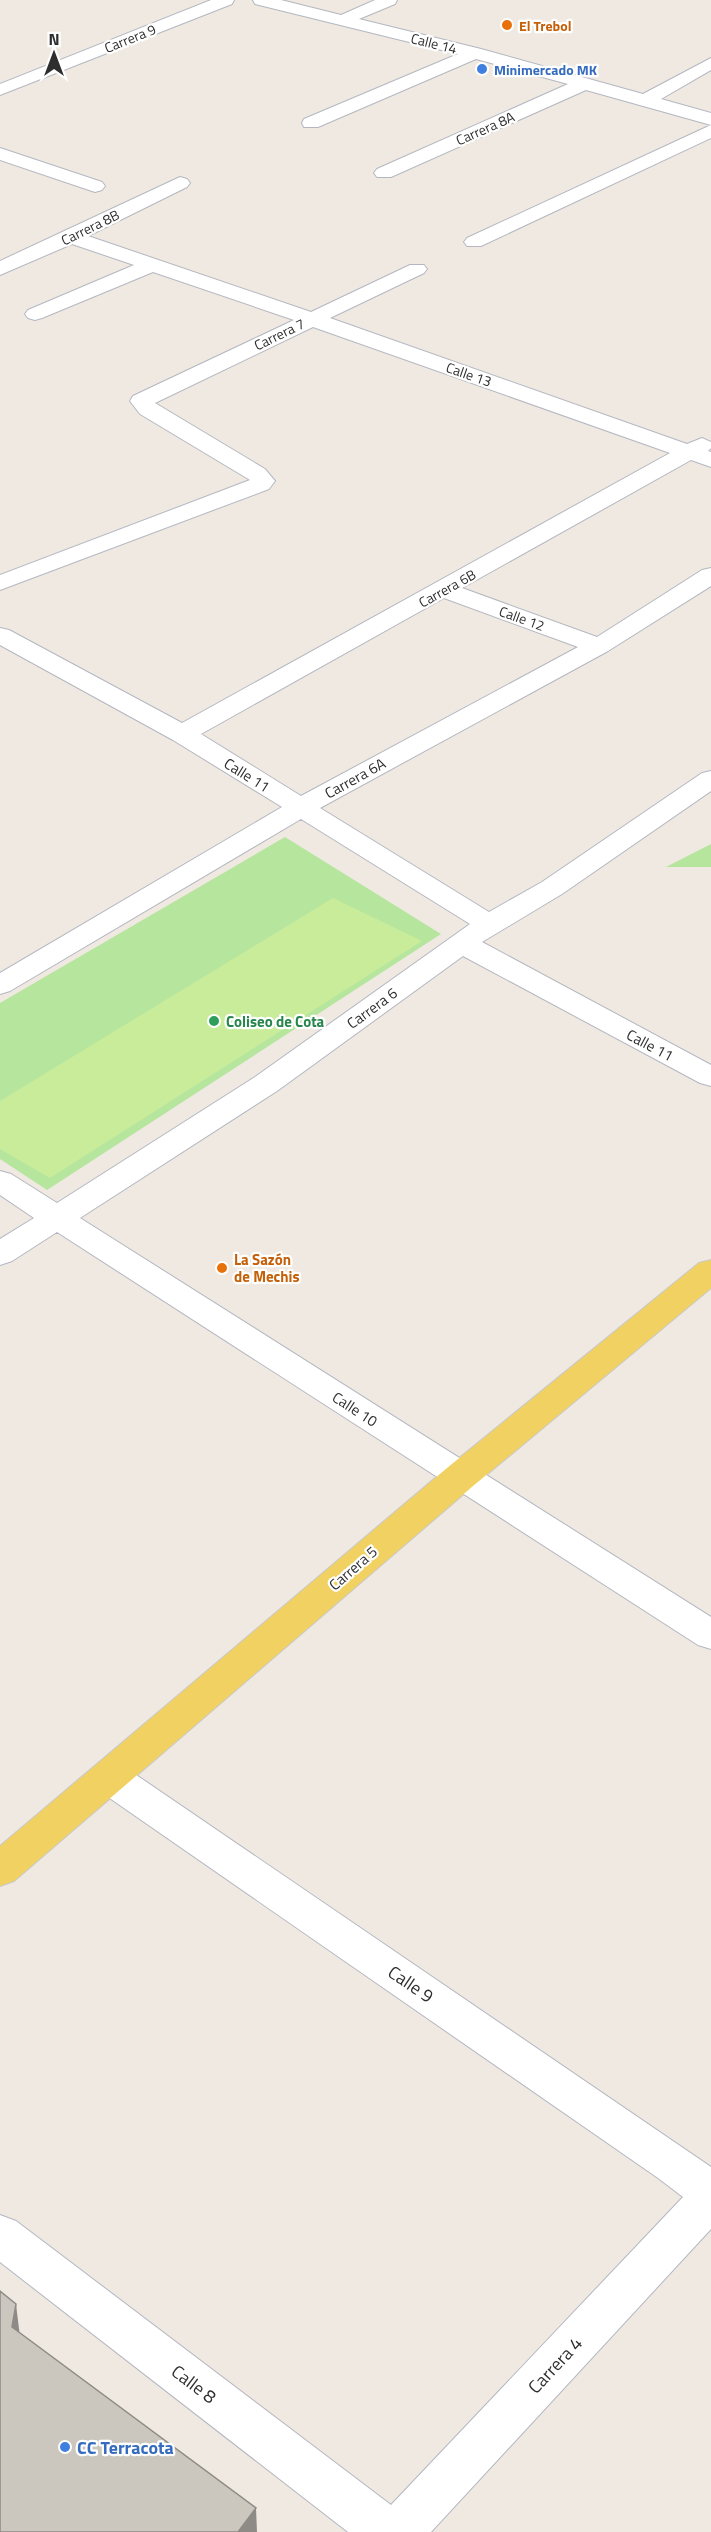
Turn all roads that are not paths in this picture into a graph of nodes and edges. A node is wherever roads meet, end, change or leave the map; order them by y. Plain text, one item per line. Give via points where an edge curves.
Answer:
1 (226, 0) edge
2 (261, 0) edge
3 (389, 0) edge
4 (343, 20) junction
5 (475, 53) junction
6 (711, 63) edge
7 (586, 83) junction
8 (0, 90) edge
9 (648, 99) junction
10 (711, 119) edge
11 (311, 123) dead end
12 (711, 131) edge
13 (0, 154) edge
14 (384, 173) dead end
15 (180, 183) dead end
16 (95, 186) dead end
17 (71, 237) junction
18 (474, 242) dead end
19 (154, 264) junction
20 (0, 269) edge
21 (417, 269) dead end
22 (35, 314) dead end
23 (312, 318) junction
24 (711, 440) edge
25 (700, 456) edge
26 (711, 575) edge
27 (0, 583) edge
28 (444, 590) junction
29 (0, 635) edge
30 (599, 646) junction
31 (182, 734) junction
32 (711, 779) edge
33 (300, 808) junction
34 (489, 924) junction
35 (463, 943) junction
36 (0, 985) edge
37 (711, 1077) edge
38 (0, 1181) edge
39 (56, 1216) junction
40 (0, 1254) edge
41 (711, 1272) edge
42 (460, 1477) junction
43 (711, 1635) edge
44 (109, 1777) junction
45 (0, 1870) edge
46 (711, 2193) edge
47 (711, 2198) edge
48 (0, 2235) edge
49 (387, 2532) edge
50 (398, 2532) edge

1 - 8 street, Carrera 9
2 - 4 street, Calle 14
3 - 4 street
4 - 5 street, Calle 14
5 - 7 street, Calle 14
5 - 11 street
6 - 9 street
7 - 9 street, Calle 14
7 - 14 street, Carrera 8A
9 - 10 street, Calle 14
12 - 18 street
13 - 16 street
15 - 17 street, Carrera 8B
17 - 19 street, Calle 13
17 - 20 street, Carrera 8B
19 - 22 street
19 - 23 street, Calle 13
21 - 23 street, Carrera 7
23 - 25 street, Calle 13
23 - 27 street, Carrera 7 via 141,401 148,409 257,474 264,481 261,484
24 - 25 street, Carrera 6B
25 - 28 street, Carrera 6B
26 - 30 street, Carrera 6A
28 - 30 street, Calle 12
28 - 31 street, Carrera 6B
29 - 31 street, Calle 11
30 - 33 street, Carrera 6A
31 - 33 street, Calle 11
32 - 34 street, Carrera 6 via 552,888
33 - 34 street, Calle 11
33 - 36 street, Carrera 6A
34 - 35 street, Carrera 6
35 - 37 street, Calle 11
35 - 39 street, Carrera 6 via 266,1084
38 - 39 street, Calle 10
39 - 40 street, Carrera 6
39 - 42 street, Calle 10
41 - 42 main road, Carrera 5
42 - 43 street, Calle 10
42 - 44 main road, Carrera 5
44 - 45 main road, Carrera 5
44 - 46 street, Calle 9
47 - 50 street, Carrera 4
48 - 49 street, Calle 8

